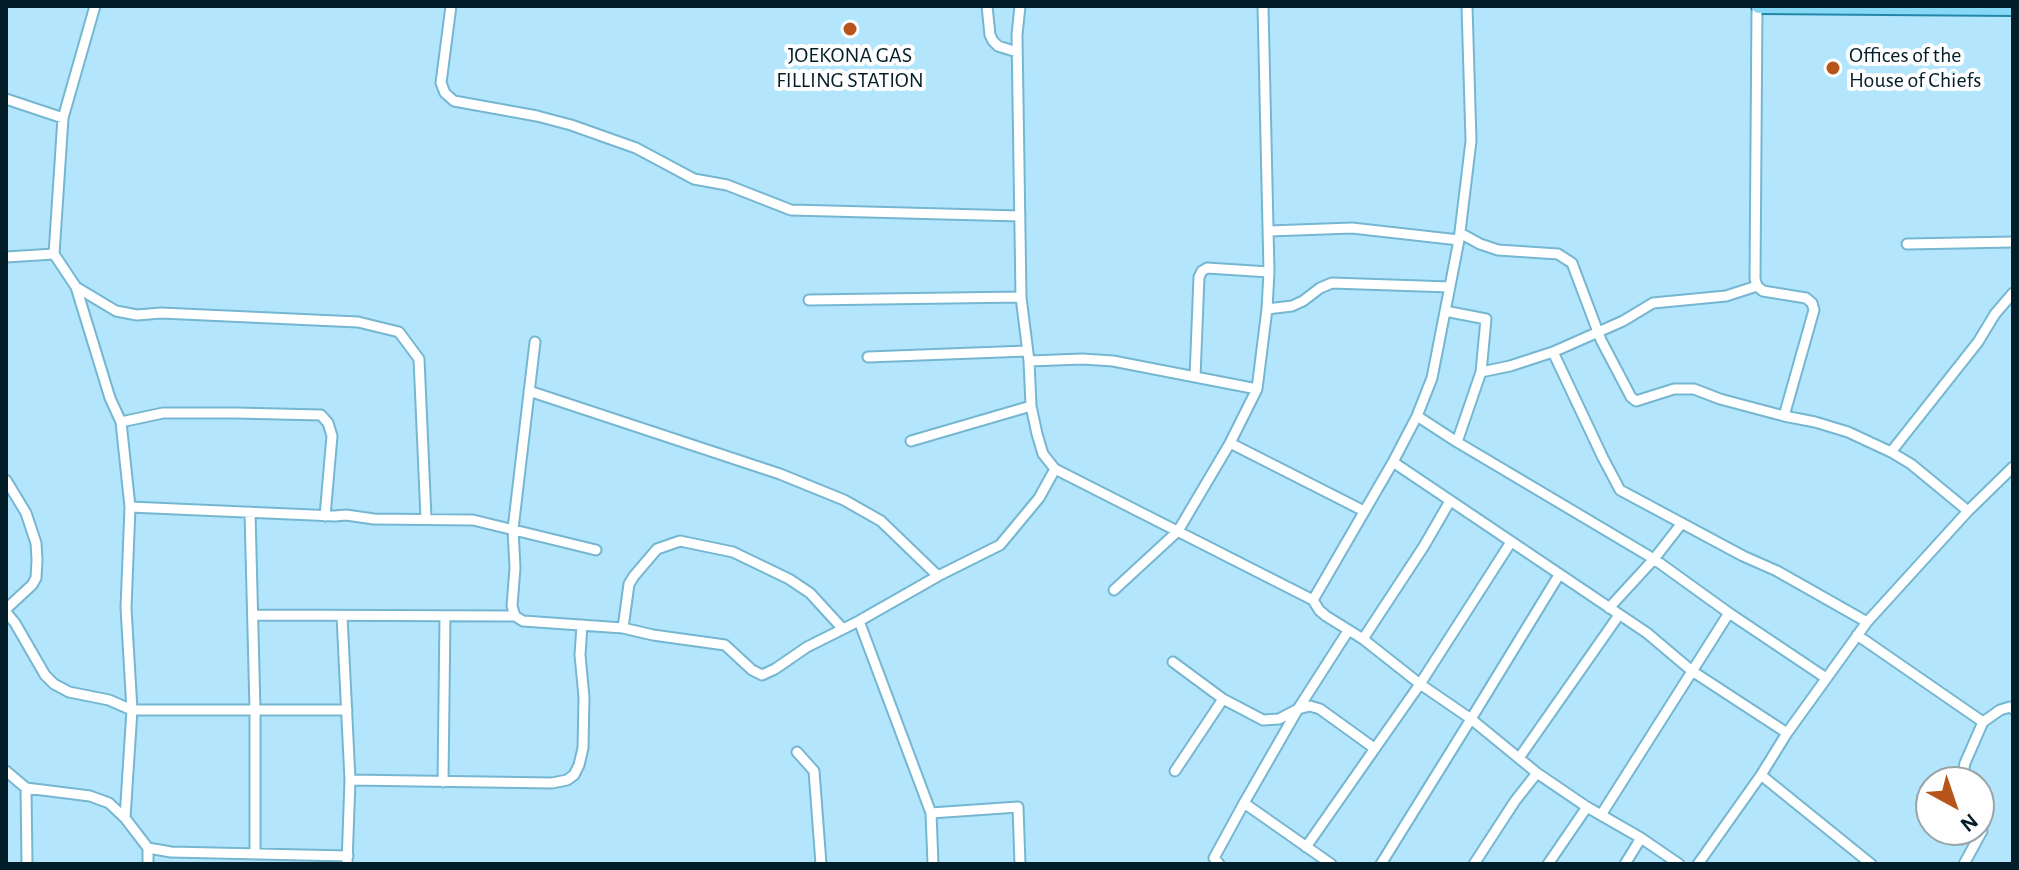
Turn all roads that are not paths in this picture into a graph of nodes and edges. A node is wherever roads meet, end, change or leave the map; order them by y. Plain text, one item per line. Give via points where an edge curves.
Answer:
1 (95, 6) edge
2 (451, 6) edge
3 (987, 6) edge
4 (1020, 6) edge
5 (1263, 6) edge
6 (1467, 6) edge
7 (1758, 6) edge
8 (2013, 8) edge
9 (1017, 52) junction
10 (6, 99) edge
11 (63, 118) junction
12 (1020, 216) junction
13 (1269, 231) junction
14 (1460, 236) junction
15 (2013, 242) edge
16 (1907, 244) dead end
17 (54, 254) junction
18 (6, 257) edge
19 (1269, 272) junction
20 (1757, 286) junction
21 (76, 287) junction
22 (1450, 287) junction
23 (2013, 293) edge
24 (1021, 297) junction
25 (809, 300) dead end
26 (1267, 309) junction
27 (1445, 311) junction
28 (1598, 332) junction
29 (535, 342) dead end
30 (1553, 352) junction
31 (1028, 356) junction
32 (868, 357) dead end
33 (1481, 372) junction
34 (1195, 377) junction
35 (1257, 389) junction
36 (529, 391) junction
37 (1031, 406) junction
38 (1417, 416) junction
39 (1784, 416) junction
40 (121, 422) junction
41 (911, 441) dead end
42 (1457, 442) junction
43 (1230, 443) junction
44 (1891, 452) junction
45 (1393, 462) junction
46 (2013, 467) edge
47 (1055, 469) junction
48 (6, 480) edge
49 (1450, 501) junction
50 (130, 507) junction
51 (1364, 511) junction
52 (1968, 511) junction
53 (250, 512) junction
54 (325, 516) junction
55 (426, 518) junction
56 (1682, 523) junction
57 (513, 529) junction
58 (1178, 531) junction
59 (1511, 542) junction
60 (596, 550) dead end
61 (1654, 559) junction
62 (1559, 575) junction
63 (938, 576) junction
64 (1114, 590) dead end
65 (1313, 600) junction
66 (1609, 608) junction
67 (6, 611) edge
68 (1729, 613) junction
69 (253, 615) junction
70 (1619, 615) junction
71 (342, 616) junction
72 (445, 616) junction
73 (515, 616) junction
74 (859, 621) junction
75 (1867, 622) junction
76 (582, 625) junction
77 (623, 628) junction
78 (842, 628) junction
79 (1348, 631) junction
80 (1857, 635) junction
81 (1363, 639) junction
82 (1173, 662) dead end
83 (1692, 671) junction
84 (1826, 678) junction
85 (1420, 684) junction
86 (1223, 699) junction
87 (1298, 709) junction
88 (2013, 709) edge
89 (132, 710) junction
90 (255, 710) junction
91 (347, 710) junction
92 (1471, 719) junction
93 (1983, 722) junction
94 (1787, 733) junction
95 (1374, 748) junction
96 (797, 752) dead end
97 (1519, 758) junction
98 (1964, 766) edge
99 (6, 771) edge
100 (1175, 771) dead end
101 (1537, 773) junction
102 (1761, 775) junction
103 (350, 780) junction
104 (443, 782) junction
105 (26, 788) junction
106 (1244, 803) junction
107 (1587, 807) junction
108 (931, 813) junction
109 (1601, 815) junction
110 (125, 818) junction
111 (1641, 838) junction
112 (1974, 846) edge
113 (1306, 847) junction
114 (148, 848) junction
115 (255, 854) junction
116 (350, 861) edge
117 (27, 864) edge
118 (148, 864) edge
119 (821, 864) edge
120 (933, 864) edge
121 (1020, 864) edge
122 (1219, 864) edge
123 (1331, 864) edge
124 (1381, 864) edge
125 (1474, 864) edge
126 (1548, 864) edge
127 (1625, 864) edge
128 (1679, 864) edge
129 (1698, 864) edge
130 (1871, 864) edge
131 (1964, 864) edge

1 - 11 street
2 - 12 street via 441,83 454,101 571,125 636,148 694,179 727,185 791,210
3 - 9 street via 993,41
4 - 9 street
5 - 13 street
6 - 14 street via 1471,141
7 - 8 main road
7 - 20 street
9 - 12 street
10 - 11 street
11 - 17 street
12 - 24 street
13 - 14 street via 1352,228
13 - 19 street
14 - 22 street
14 - 28 street via 1498,250 1566,258
15 - 16 street
17 - 18 street
17 - 21 street
19 - 26 street
19 - 34 street via 1202,271
20 - 28 street via 1726,296 1653,303
20 - 39 street via 1806,298 1814,310
21 - 40 street
21 - 55 street via 116,311 137,315 358,322 399,332 419,359
22 - 26 street via 1332,283 1292,306
22 - 27 street
23 - 44 street
24 - 25 street
24 - 31 street
26 - 35 street
27 - 33 street via 1486,319
27 - 38 street via 1432,378
28 - 30 street
28 - 39 street via 1636,401 1674,389 1694,389
29 - 36 street
30 - 33 street
30 - 56 street via 1620,490
31 - 32 street
31 - 34 street via 1113,361
31 - 37 street
33 - 42 street
34 - 35 street
35 - 43 street
36 - 57 street
36 - 63 street via 844,500 881,521
37 - 41 street
37 - 47 street via 1043,454
38 - 42 street
38 - 45 street
39 - 44 street via 1848,432
40 - 50 street
40 - 54 street via 163,413 321,415 332,436
42 - 61 street
43 - 51 street
43 - 58 street
44 - 52 street
45 - 49 street
45 - 51 street
46 - 52 street
47 - 58 street
47 - 63 street via 1039,498 1000,545
48 - 67 street via 26,513 37,560 32,585
49 - 59 street
49 - 81 street
50 - 53 street
50 - 89 street via 126,608
51 - 65 street
52 - 75 street
53 - 54 street
53 - 69 street
54 - 55 street
55 - 57 street
56 - 61 street
56 - 75 street
57 - 60 street
57 - 73 street
58 - 64 street
58 - 65 street
59 - 62 street
59 - 85 street
61 - 66 street
61 - 68 street
62 - 66 street
62 - 92 street
63 - 74 street
65 - 79 street
66 - 70 street
67 - 89 street via 54,684
68 - 83 street
68 - 84 street
69 - 71 street
69 - 90 street
70 - 83 street
70 - 97 street
71 - 72 street
71 - 91 street
72 - 73 street
72 - 104 street
73 - 76 street
74 - 78 street
74 - 108 street
75 - 80 street
76 - 77 street
76 - 104 street via 583,748 574,775 552,783
77 - 78 street via 725,645 762,675
77 - 78 street via 634,576 657,549 680,541 733,552 789,579
79 - 81 street
79 - 87 street
80 - 84 street
80 - 93 street
81 - 85 street
82 - 86 street
83 - 94 street
83 - 109 street
84 - 94 street
85 - 92 street
85 - 95 street
86 - 87 street via 1263,720
86 - 100 street
87 - 95 street via 1320,709
87 - 106 street
88 - 93 street via 2000,710
89 - 90 street
89 - 110 street
90 - 91 street
90 - 115 street
91 - 103 street
92 - 97 street
92 - 124 street
93 - 98 street
94 - 102 street
95 - 113 street
96 - 119 street via 814,771
97 - 101 street
99 - 105 street
101 - 107 street
101 - 125 street
102 - 129 street
102 - 130 street
103 - 104 street
103 - 116 street
105 - 110 street via 90,796 109,803
105 - 117 street
106 - 113 street
106 - 122 street via 1214,858
107 - 109 street
107 - 126 street
108 - 120 street
108 - 121 street via 1018,807
109 - 111 street
110 - 114 street
111 - 127 street
111 - 128 street
112 - 131 street
113 - 123 street
114 - 115 street
114 - 118 street
115 - 116 street

